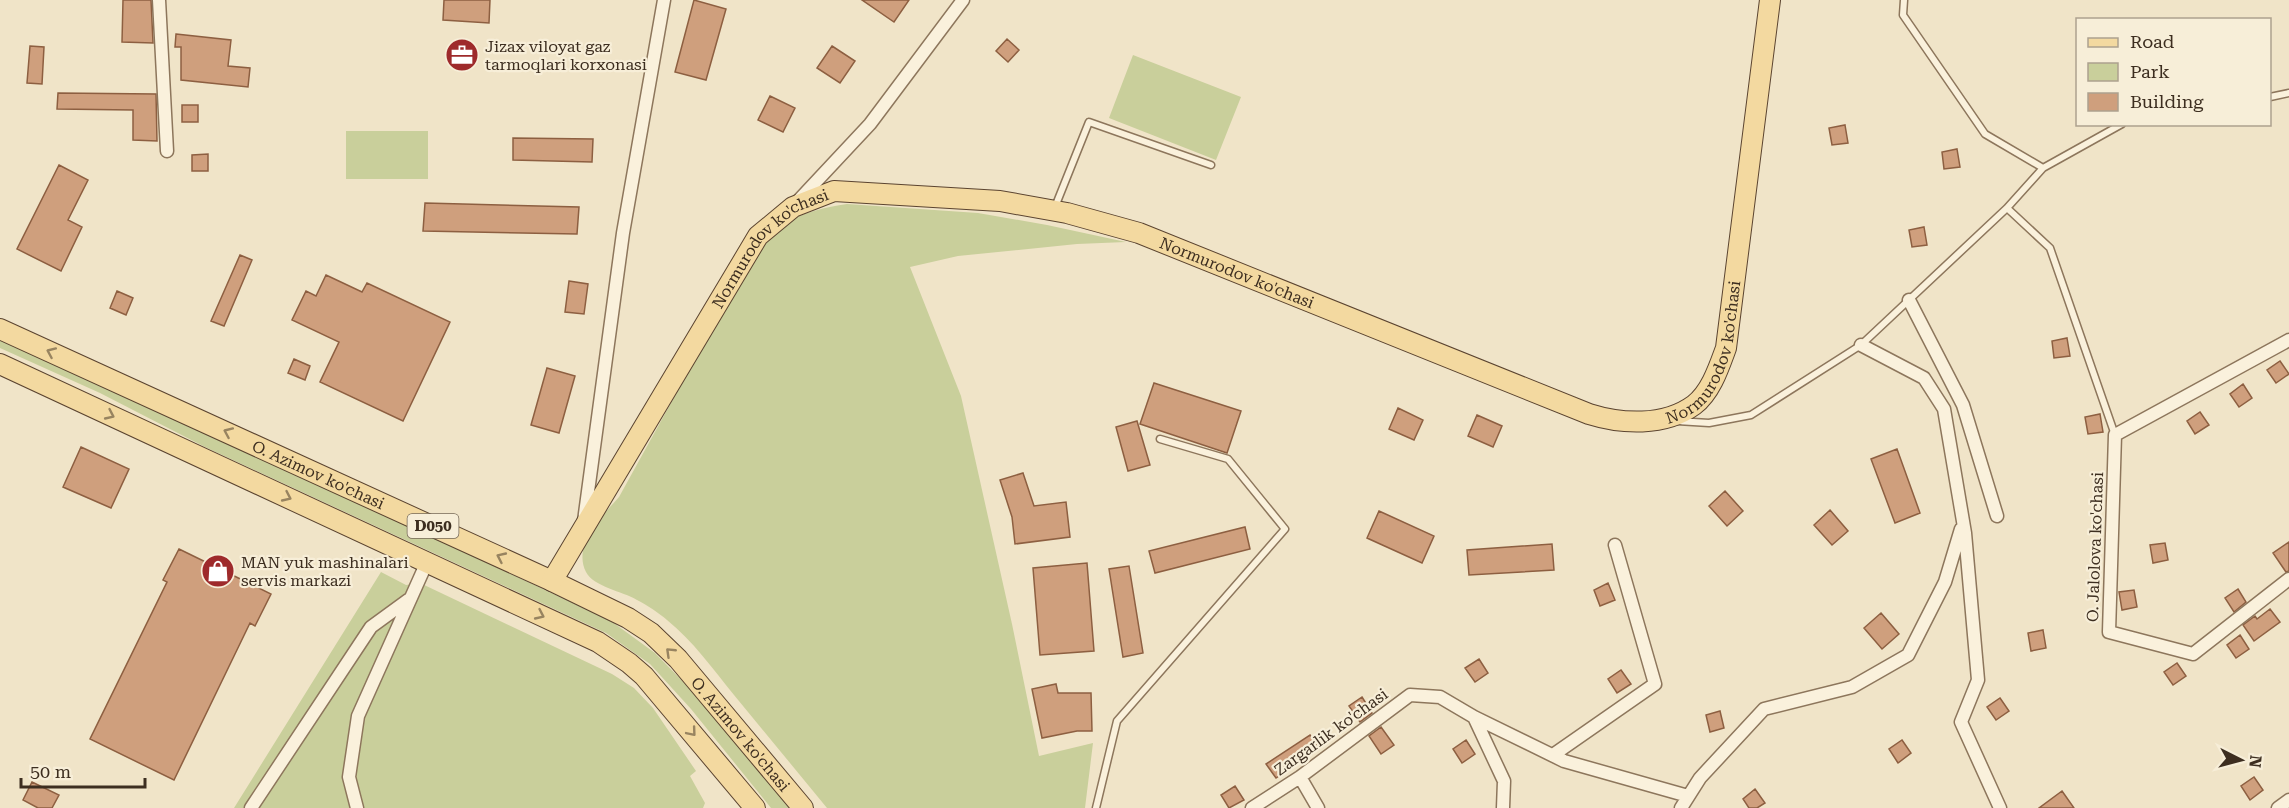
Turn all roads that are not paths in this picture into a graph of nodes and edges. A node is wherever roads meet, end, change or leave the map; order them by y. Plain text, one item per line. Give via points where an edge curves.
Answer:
1 (159, 0) edge
2 (664, 0) edge
3 (963, 0) edge
4 (1770, 0) edge
5 (1904, 0) edge
6 (2289, 93) edge
7 (2271, 97) edge
8 (2118, 126) edge
9 (167, 151) dead end
10 (1211, 165) dead end
11 (2043, 168) junction
12 (793, 207) junction
13 (2007, 208) junction
14 (1053, 210) junction
15 (1909, 300) junction
16 (0, 329) edge
17 (2289, 340) edge
18 (1861, 345) junction
19 (0, 364) edge
20 (152, 398) junction
21 (1658, 419) junction
22 (136, 427) junction
23 (2115, 435) junction
24 (1160, 439) dead end
25 (1997, 516) dead end
26 (1963, 523) junction
27 (583, 531) junction
28 (1615, 545) dead end
29 (427, 562) junction
30 (2289, 579) edge
31 (552, 581) junction
32 (408, 600) junction
33 (1474, 717) junction
34 (1553, 756) junction
35 (1300, 777) junction
36 (1688, 796) junction
37 (2289, 800) edge
38 (251, 808) edge
39 (357, 808) edge
40 (755, 808) edge
41 (803, 808) edge
42 (1096, 808) edge
43 (1251, 808) edge
44 (1318, 808) edge
45 (1503, 808) edge
46 (1681, 808) edge
47 (2000, 808) edge
48 (2278, 808) edge

1 - 9 street
2 - 27 street via 623,232
3 - 12 street via 870,124
4 - 21 main road, Normurodov ko'chasi via 1726,348 1709,386 1694,405
5 - 11 lane via 1903,15 1985,134
6 - 7 lane
8 - 11 lane
10 - 14 lane via 1089,122
11 - 13 lane
12 - 14 main road, Normurodov ko'chasi via 834,191 1000,201
12 - 27 main road, Normurodov ko'chasi via 758,236
13 - 15 lane
13 - 23 lane via 2050,248
14 - 21 main road, Normurodov ko'chasi via 1140,233 1589,414 1626,422
15 - 18 lane
15 - 25 street via 1963,405
20 -> 16 main road, O. Azimov ko'chasi / D050
17 - 23 street
18 - 21 lane via 1751,415 1709,423
18 - 26 street via 1924,378 1944,409
19 -> 22 main road, O. Azimov ko'chasi / D050
20 - 22 main road
31 -> 20 main road, O. Azimov ko'chasi / D050
22 -> 29 main road, O. Azimov ko'chasi / D050
23 - 30 street, O. Jalolova ko'chasi via 2109,632 2193,654
24 - 42 lane via 1228,459 1285,529 1117,721
26 - 36 street via 1945,582 1908,655 1852,687 1764,709
26 - 47 street via 1978,680 1961,722
27 - 31 main road, Normurodov ko'chasi
28 - 34 street via 1655,684
29 - 32 street
29 -> 40 main road, O. Azimov ko'chasi / D050 via 580,633 629,663
41 -> 31 main road, O. Azimov ko'chasi / D050 via 678,659 651,633
32 - 38 street via 371,627
32 - 39 street via 358,716 349,777
33 - 34 street, Zargarlik ko'chasi
33 - 35 street, Zargarlik ko'chasi via 1440,697 1410,695
33 - 45 street via 1504,781
34 - 36 street, Zargarlik ko'chasi
35 - 43 street, Zargarlik ko'chasi
35 - 44 street
36 - 46 street
37 - 48 street

